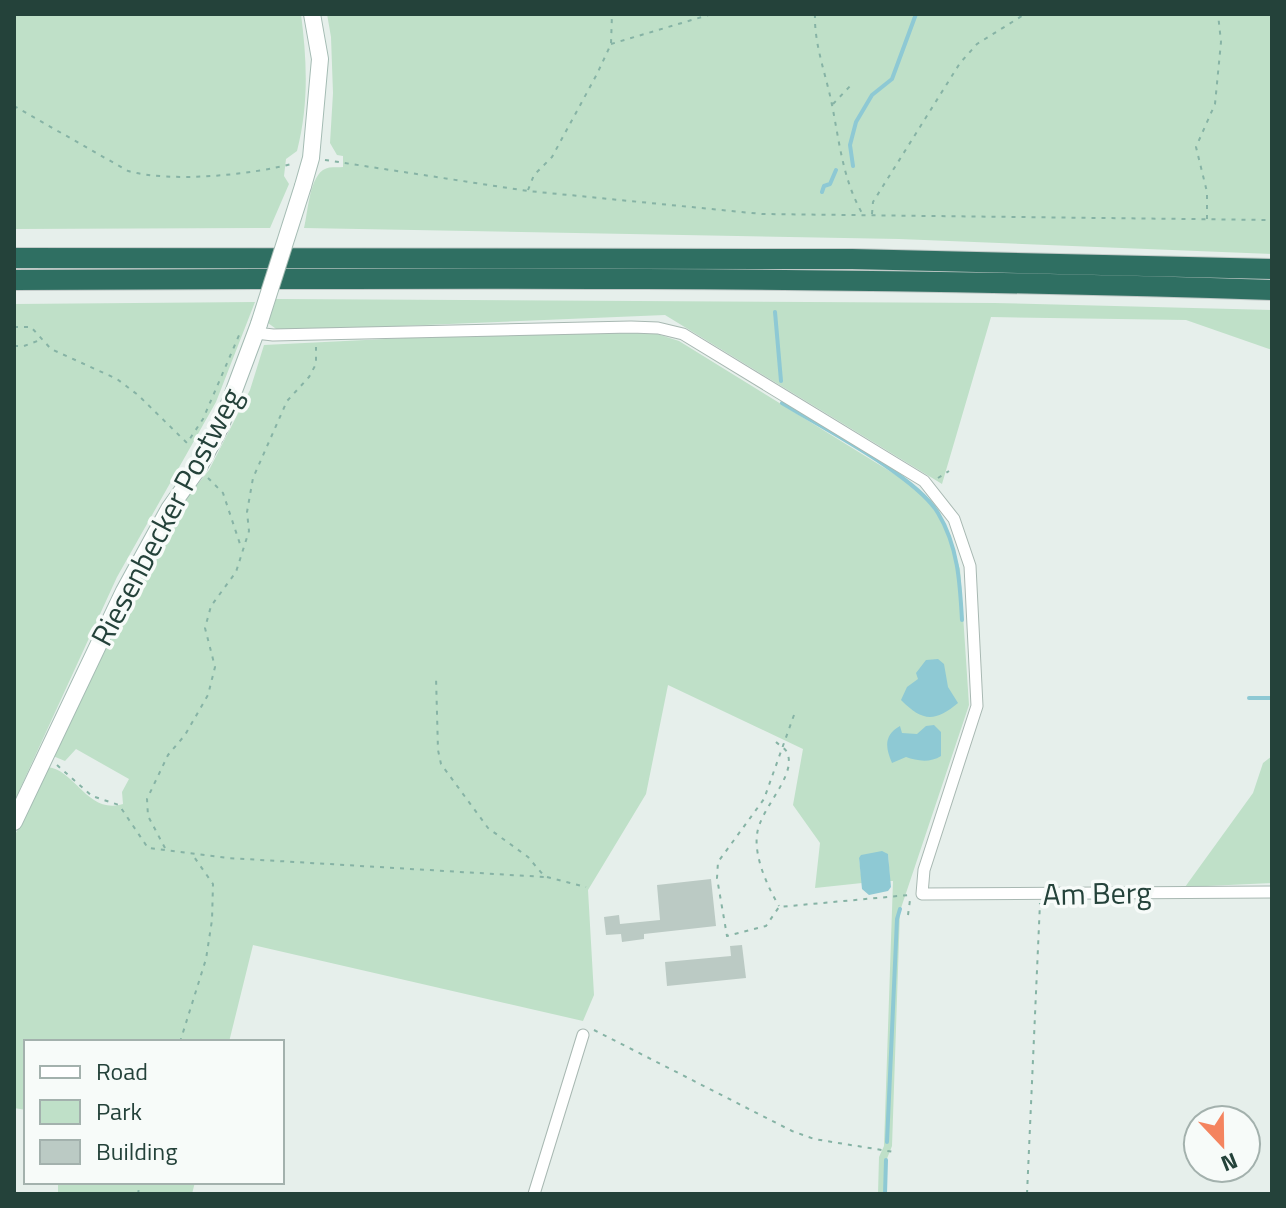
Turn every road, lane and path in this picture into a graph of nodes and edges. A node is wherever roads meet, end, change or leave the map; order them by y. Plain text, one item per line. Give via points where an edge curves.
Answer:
1 (312, 14) edge
2 (612, 14) edge
3 (712, 14) edge
4 (815, 14) edge
5 (1025, 14) edge
6 (1218, 14) edge
7 (611, 44) junction
8 (853, 83) dead end
9 (832, 105) junction
10 (14, 106) edge
11 (311, 158) junction
12 (528, 191) junction
13 (862, 215) junction
14 (872, 215) junction
15 (1207, 220) junction
16 (1272, 220) edge
17 (14, 258) edge
18 (1272, 269) edge
19 (14, 280) edge
20 (1272, 290) edge
21 (14, 327) edge
22 (257, 328) junction
23 (315, 334) junction
24 (42, 339) junction
25 (14, 346) edge
26 (187, 443) junction
27 (199, 467) junction
28 (949, 471) dead end
29 (927, 486) junction
30 (242, 549) junction
31 (436, 677) dead end
32 (794, 715) dead end
33 (776, 742) dead end
34 (783, 748) junction
35 (45, 761) junction
36 (14, 822) edge
37 (166, 849) junction
38 (192, 853) junction
39 (545, 877) junction
40 (586, 887) dead end
41 (1272, 892) edge
42 (1040, 895) junction
43 (779, 907) junction
44 (908, 915) dead end
45 (585, 1030) joint
46 (181, 1040) edge
47 (894, 1152) dead end
48 (534, 1194) edge
49 (1027, 1194) edge

1 - 11 street, Riesenbecker Postweg via 320,59
2 - 7 path
3 - 7 path
4 - 9 path
5 - 14 path via 977,44 960,63 873,202
6 - 15 path via 1215,104 1196,147 1207,192
7 - 12 path via 552,157 534,175
8 - 9 path
9 - 13 path via 847,179
10 - 11 path via 128,171 148,177 282,167
11 - 12 path
11 - 22 street, Riesenbecker Postweg, bridge
12 - 13 path via 762,214
13 - 14 path
14 - 15 path
15 - 16 path
17 - 18 highway via 836,258
19 - 20 highway via 782,280
21 - 24 path via 31,327
22 - 23 street
22 - 26 path via 238,333 203,419
22 - 27 street, Riesenbecker Postweg via 230,406
23 - 29 street via 658,328 683,334
23 - 30 path via 316,364 287,401 253,478 249,531
24 - 25 path
24 - 26 path via 51,349 117,379
26 - 27 path
27 - 30 path via 223,493
27 - 35 street, Riesenbecker Postweg via 124,591
28 - 29 path
29 - 42 street, Am Berg via 954,519 970,566 977,706 924,870 922,894
30 - 37 path via 236,572 211,606 205,628 215,667 208,695 168,755 147,799 148,816
31 - 39 path via 441,764 488,828 528,857
32 - 34 path
33 - 34 path
34 - 43 path via 789,758 786,775 756,836
34 - 43 path via 764,799 718,862 717,878 727,936 766,926
35 - 36 street, Riesenbecker Postweg
35 - 37 path via 62,766 92,796 119,805 148,848
37 - 38 path
38 - 39 path
38 - 46 path via 213,884 212,920 206,959
39 - 40 path
41 - 42 street, Am Berg
42 - 49 path
43 - 44 path via 911,895
45 - 47 path via 792,1131
45 - 48 street

